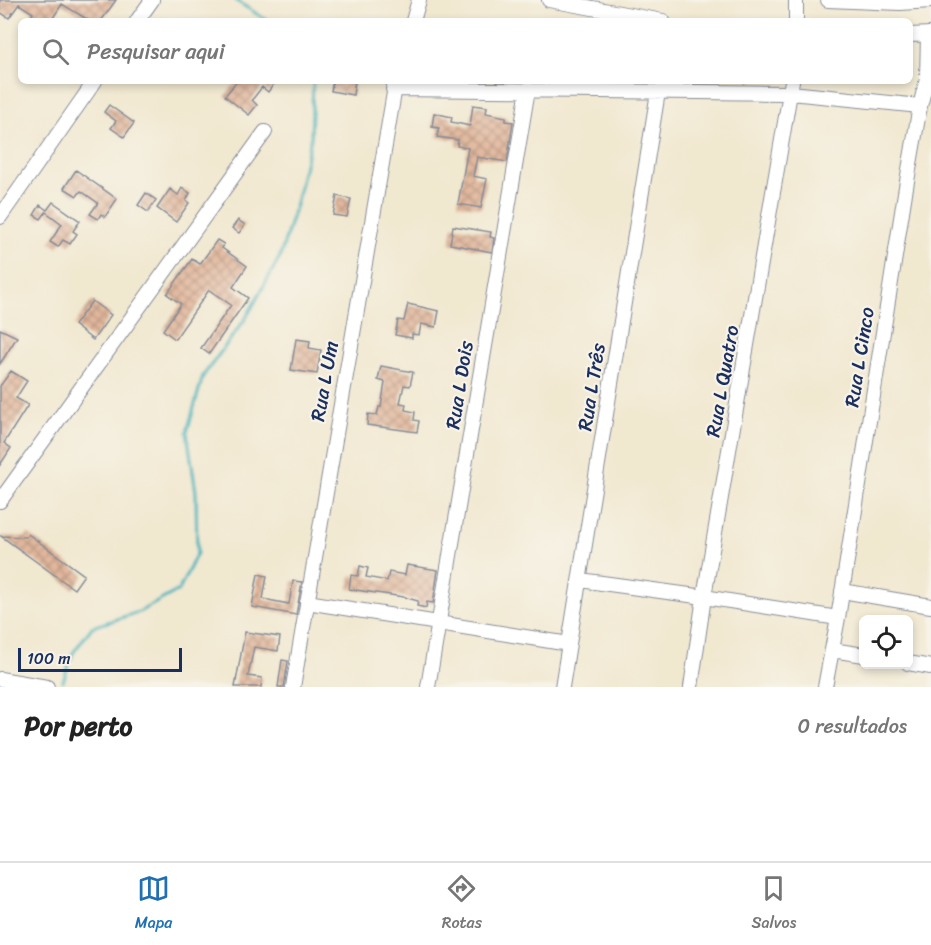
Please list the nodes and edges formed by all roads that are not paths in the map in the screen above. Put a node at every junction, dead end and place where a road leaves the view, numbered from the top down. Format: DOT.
graph roads {
  1 [pos="152,0"];
  2 [pos="419,0"];
  3 [pos="549,0"];
  4 [pos="796,0"];
  5 [pos="828,0"];
  6 [pos="931,1"];
  7 [pos="604,16"];
  8 [pos="139,18"];
  9 [pos="414,18"];
  10 [pos="628,18"];
  11 [pos="796,18"];
  12 [pos="929,34"];
  13 [pos="913,35"];
  14 [pos="929,76"];
  15 [pos="93,84"];
  16 [pos="395,85"];
  17 [pos="599,86"];
  18 [pos="792,87"];
  19 [pos="528,89"];
  20 [pos="658,92"];
  21 [pos="920,106"];
  22 [pos="265,132"];
  23 [pos="0,217"];
  24 [pos="0,501"];
  25 [pos="580,580"];
  26 [pos="842,591"];
  27 [pos="704,597"];
  28 [pos="307,602"];
  29 [pos="931,606"];
  30 [pos="838,618"];
  31 [pos="439,625"];
  32 [pos="569,644"];
  33 [pos="832,650"];
  34 [pos="859,654"];
  35 [pos="913,664"];
  36 [pos="931,667"];
  37 [pos="9,682"];
  38 [pos="47,687"];
  39 [pos="293,687"];
  40 [pos="428,687"];
  41 [pos="562,687"];
  42 [pos="691,687"];
  43 [pos="825,687"];
  1 -- 8 [label="street"];
  2 -- 9 [label="street"];
  3 -- 7 [label="street"];
  4 -- 11 [label="street"];
  5 -- 6 [label="street"];
  7 -- 10 [label="street"];
  12 -- 13 [label="street"];
  12 -- 14 [label="street, Rua L Cinco"];
  14 -- 21 [label="street, Rua L Cinco"];
  15 -- 23 [label="street"];
  16 -- 19 [label="street"];
  16 -- 28 [label="street, Rua L Um"];
  17 -- 19 [label="street"];
  17 -- 20 [label="street"];
  18 -- 20 [label="street"];
  18 -- 21 [label="street"];
  18 -- 27 [label="street, Rua L Quatro"];
  19 -- 31 [label="street, Rua L Dois"];
  20 -- 25 [label="street, Rua L Três"];
  21 -- 26 [label="street, Rua L Cinco"];
  22 -- 24 [label="street"];
  25 -- 27 [label="street"];
  25 -- 32 [label="street, Rua L Três"];
  26 -- 29 [label="street"];
  26 -- 30 [label="street, Rua L Cinco"];
  27 -- 30 [label="street"];
  27 -- 42 [label="street, Rua L Quatro"];
  28 -- 31 [label="street"];
  28 -- 39 [label="street, Rua L Um"];
  30 -- 33 [label="street, Rua L Cinco"];
  31 -- 32 [label="street"];
  31 -- 40 [label="street, Rua L Dois"];
  32 -- 41 [label="street, Rua L Três"];
  33 -- 34 [label="street"];
  33 -- 43 [label="street, Rua L Cinco"];
  35 -- 36 [label="street"];
  37 -- 38 [label="street"];
}
